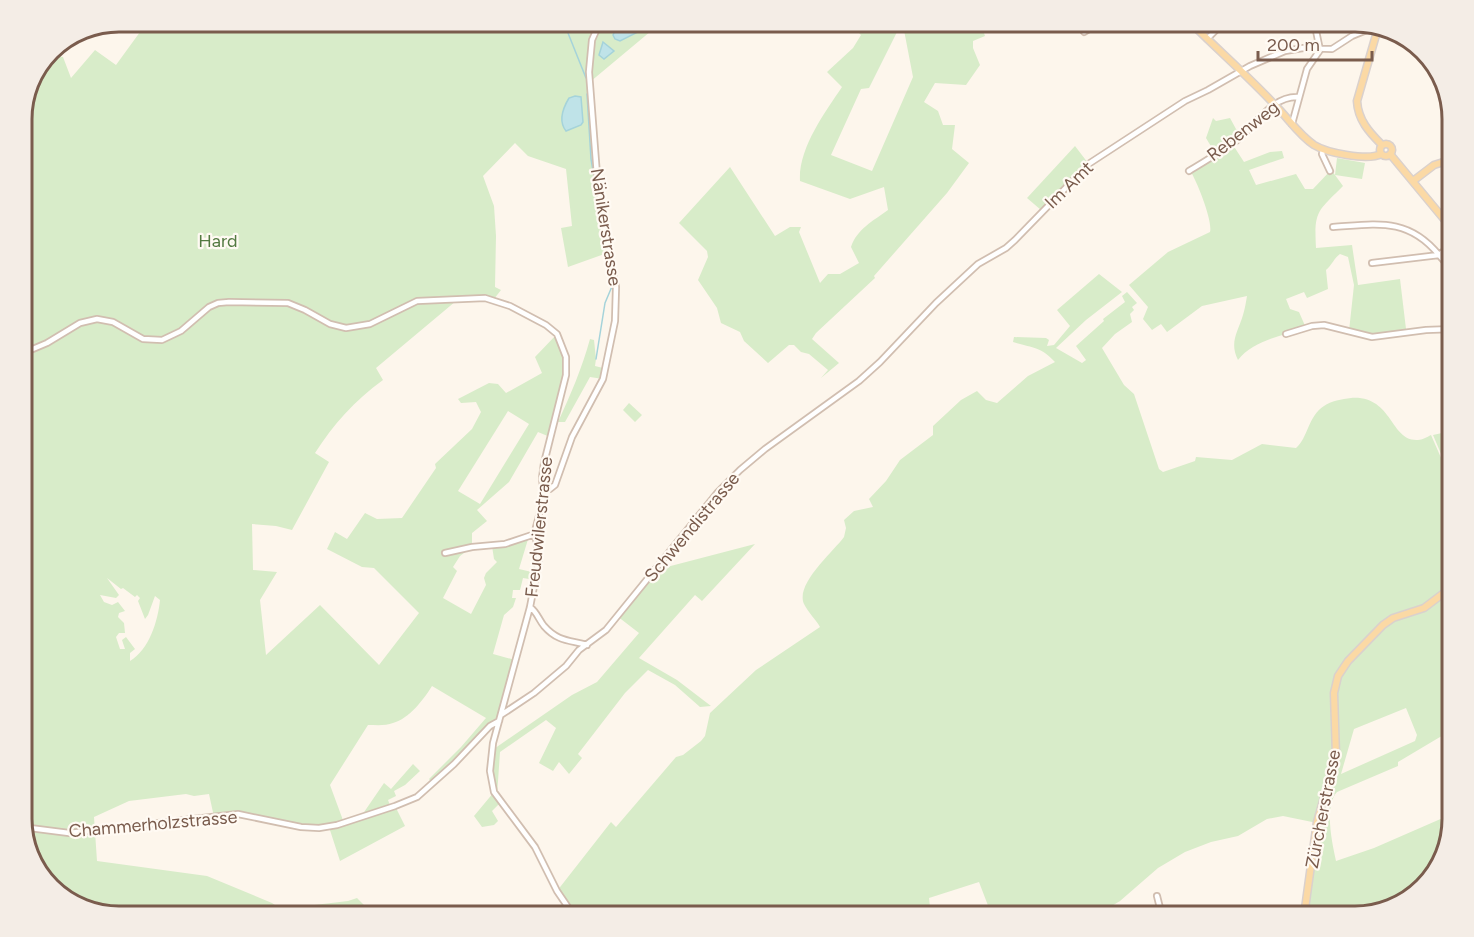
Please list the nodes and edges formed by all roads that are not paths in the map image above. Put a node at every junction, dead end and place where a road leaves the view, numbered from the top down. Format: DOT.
graph roads {
  1 [pos="597,32"];
  2 [pos="1200,32"];
  3 [pos="1214,32"];
  4 [pos="1316,32"];
  5 [pos="1362,32"];
  6 [pos="1376,34"];
  7 [pos="1207,39"];
  8 [pos="1320,50"];
  9 [pos="1241,72"];
  10 [pos="1299,98"];
  11 [pos="1276,104"];
  12 [pos="1294,121"];
  13 [pos="1382,146"];
  14 [pos="1323,150"];
  15 [pos="1381,154"];
  16 [pos="1390,154"];
  17 [pos="1442,162"];
  18 [pos="1189,171"];
  19 [pos="1330,171"];
  20 [pos="1413,181"];
  21 [pos="1442,217"];
  22 [pos="1333,227"];
  23 [pos="1442,253"];
  24 [pos="1439,255"];
  25 [pos="1442,258"];
  26 [pos="1372,263"];
  27 [pos="917,323"];
  28 [pos="1442,329"];
  29 [pos="1286,334"];
  30 [pos="32,349"];
  31 [pos="544,489"];
  32 [pos="535,534"];
  33 [pos="445,552"];
  34 [pos="1442,594"];
  35 [pos="530,608"];
  36 [pos="571,643"];
  37 [pos="587,645"];
  38 [pos="576,655"];
  39 [pos="500,718"];
  40 [pos="33,828"];
  41 [pos="1157,897"];
  42 [pos="567,906"];
  43 [pos="1159,906"];
  44 [pos="1305,906"];
  1 -- 31 [label="street, Nänikerstrasse"];
  2 -- 7 [label="main road"];
  3 -- 7 [label="street"];
  4 -- 8 [label="street"];
  5 -- 8 [label="street"];
  6 -- 13 [label="main road"];
  7 -- 9 [label="main road"];
  8 -- 9 [label="street, Im Amt"];
  8 -- 10 [label="street"];
  9 -- 11 [label="main road"];
  9 -- 27 [label="street, Im Amt"];
  10 -- 11 [label="street, Rebenweg"];
  10 -- 12 [label="street"];
  11 -- 12 [label="main road"];
  11 -- 18 [label="street, Rebenweg"];
  12 -- 14 [label="main road"];
  13 -- 15 [label="main road"];
  13 -- 16 [label="main road"];
  14 -- 15 [label="main road"];
  14 -- 19 [label="street"];
  15 -- 16 [label="main road"];
  16 -- 20 [label="main road"];
  17 -- 20 [label="main road"];
  20 -- 21 [label="main road"];
  22 -- 24 [label="street"];
  23 -- 24 [label="street"];
  24 -- 25 [label="street"];
  24 -- 26 [label="street"];
  27 -- 37 [label="street, Schwendistrasse"];
  28 -- 29 [label="street"];
  30 -- 31 [label="street, Freudwilerstrasse"];
  31 -- 32 [label="street, Freudwilerstrasse"];
  32 -- 33 [label="street"];
  32 -- 35 [label="street, Freudwilerstrasse"];
  34 -- 44 [label="main road, Zürcherstrasse"];
  35 -- 36 [label="street"];
  35 -- 39 [label="street, Freudwilerstrasse"];
  36 -- 37 [label="street"];
  36 -- 38 [label="street"];
  37 -- 38 [label="street, Schwendistrasse"];
  38 -- 39 [label="street, Schwendistrasse"];
  39 -- 40 [label="street, Chammerholzstrasse"];
  39 -- 42 [label="street, Freudwilerstrasse"];
  41 -- 43 [label="street"];
}
